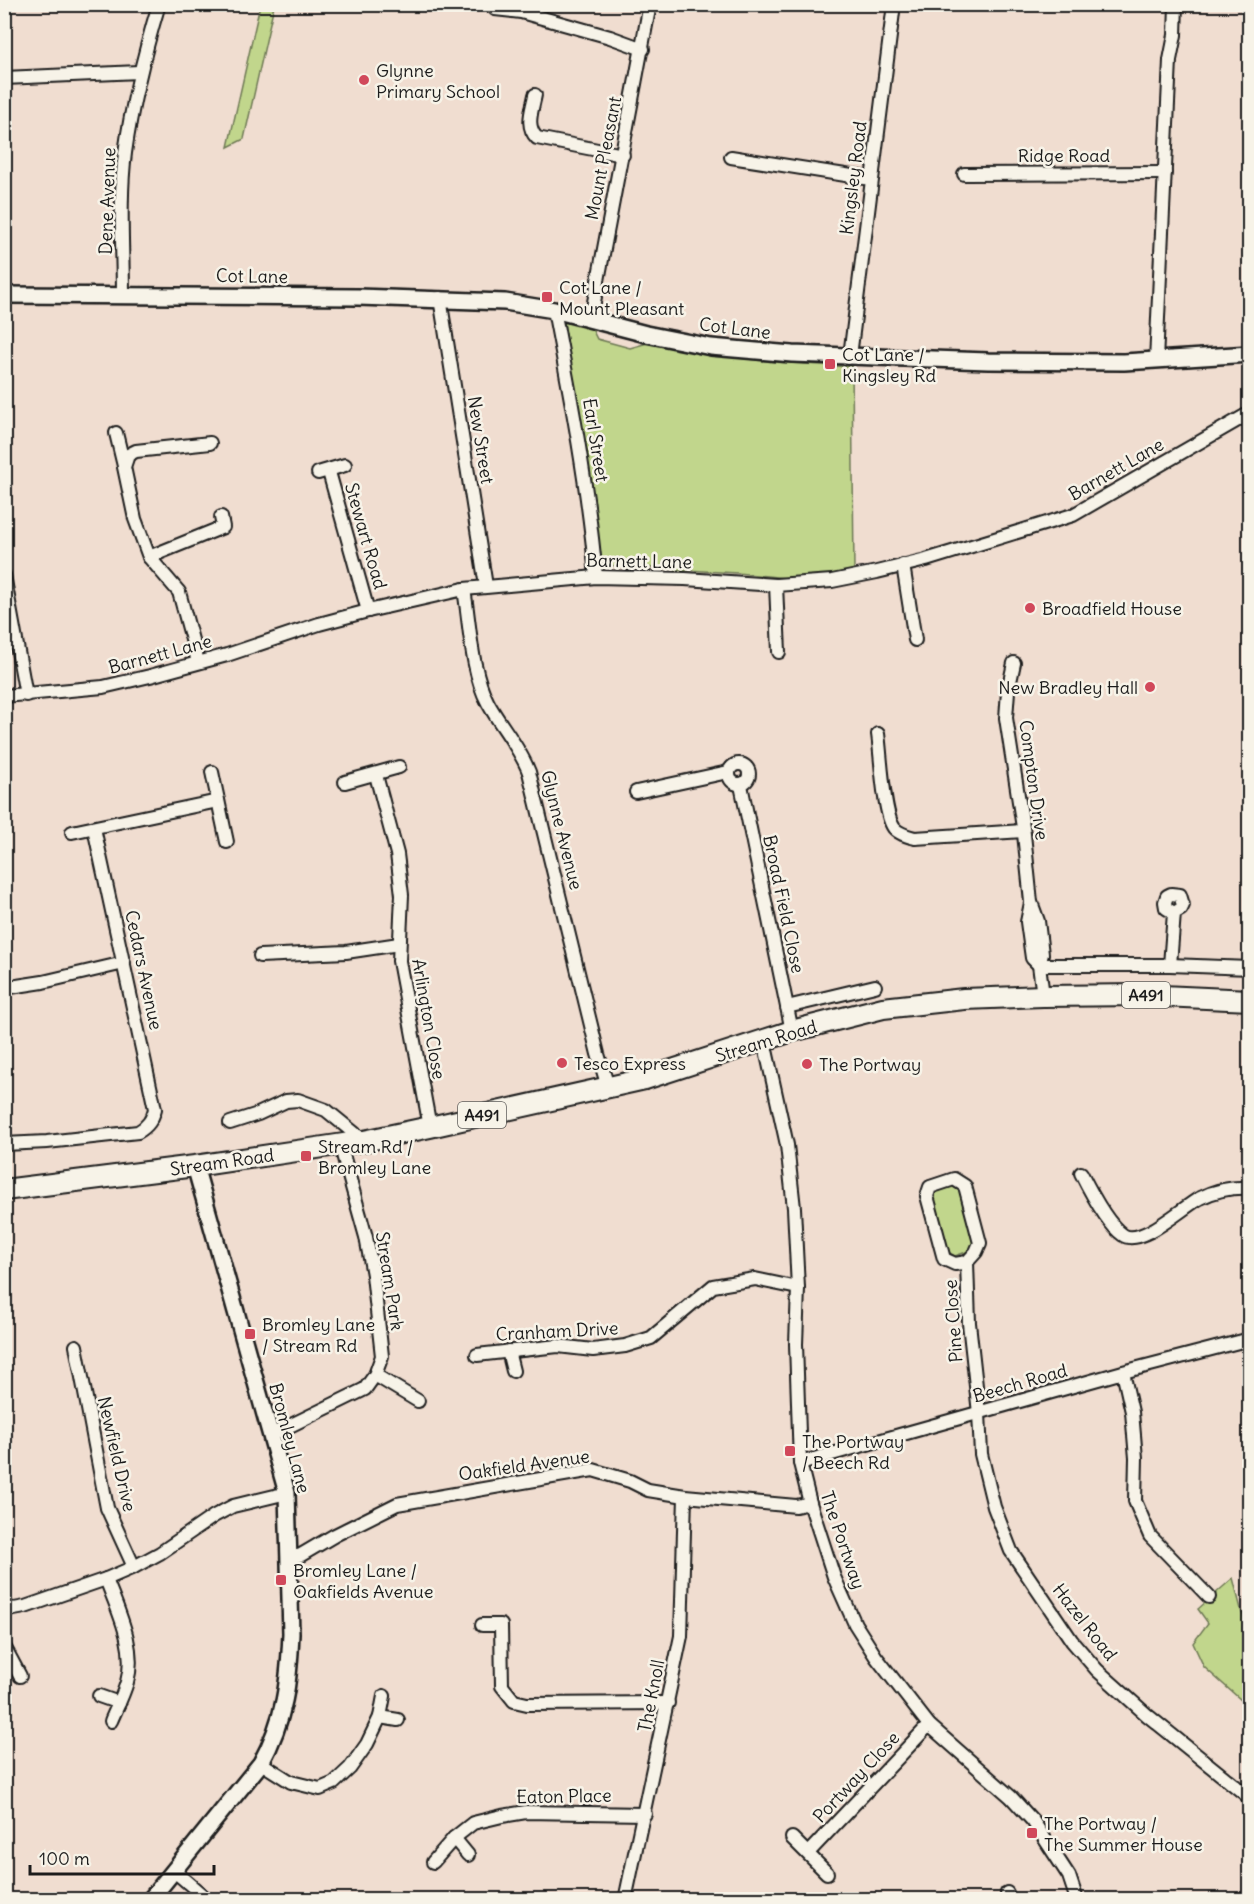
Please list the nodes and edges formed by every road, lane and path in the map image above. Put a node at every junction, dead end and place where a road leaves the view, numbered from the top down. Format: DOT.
graph roads {
  1 [pos="159,4"];
  2 [pos="650,4"];
  3 [pos="894,4"];
  4 [pos="1176,4"];
  5 [pos="495,9"];
  6 [pos="643,49"];
  7 [pos="139,72"];
  8 [pos="4,78"];
  9 [pos="535,95"];
  10 [pos="623,155"];
  11 [pos="731,157"];
  12 [pos="1165,173"];
  13 [pos="964,174"];
  14 [pos="871,179"];
  15 [pos="4,295"];
  16 [pos="123,296"];
  17 [pos="440,298"];
  18 [pos="554,309"];
  19 [pos="591,318"];
  20 [pos="1250,354"];
  21 [pos="850,356"];
  22 [pos="1156,360"];
  23 [pos="1250,413"];
  24 [pos="116,433"];
  25 [pos="210,444"];
  26 [pos="345,465"];
  27 [pos="124,467"];
  28 [pos="221,517"];
  29 [pos="149,557"];
  30 [pos="903,566"];
  31 [pos="4,575"];
  32 [pos="596,577"];
  33 [pos="776,585"];
  34 [pos="486,586"];
  35 [pos="465,589"];
  36 [pos="368,611"];
  37 [pos="915,640"];
  38 [pos="779,652"];
  39 [pos="198,662"];
  40 [pos="1014,663"];
  41 [pos="26,695"];
  42 [pos="4,696"];
  43 [pos="878,734"];
  44 [pos="894,751"];
  45 [pos="880,753"];
  46 [pos="399,767"];
  47 [pos="212,772"];
  48 [pos="728,772"];
  49 [pos="376,775"];
  50 [pos="345,782"];
  51 [pos="741,785"];
  52 [pos="636,792"];
  53 [pos="218,801"];
  54 [pos="94,828"];
  55 [pos="1023,831"];
  56 [pos="72,832"];
  57 [pos="227,842"];
  58 [pos="1174,913"];
  59 [pos="399,944"];
  60 [pos="260,956"];
  61 [pos="124,963"];
  62 [pos="1039,965"];
  63 [pos="1170,965"];
  64 [pos="1250,968"];
  65 [pos="875,986"];
  66 [pos="4,988"];
  67 [pos="1043,996"];
  68 [pos="1250,999"];
  69 [pos="786,1007"];
  70 [pos="792,1031"];
  71 [pos="764,1041"];
  72 [pos="608,1087"];
  73 [pos="230,1123"];
  74 [pos="430,1127"];
  75 [pos="364,1141"];
  76 [pos="4,1144"];
  77 [pos="340,1144"];
  78 [pos="195,1166"];
  79 [pos="1081,1173"];
  80 [pos="1250,1188"];
  81 [pos="4,1190"];
  82 [pos="967,1263"];
  83 [pos="798,1288"];
  84 [pos="1250,1339"];
  85 [pos="76,1346"];
  86 [pos="508,1351"];
  87 [pos="477,1355"];
  88 [pos="513,1371"];
  89 [pos="1123,1372"];
  90 [pos="375,1375"];
  91 [pos="418,1401"];
  92 [pos="979,1413"];
  93 [pos="271,1436"];
  94 [pos="800,1463"];
  95 [pos="287,1493"];
  96 [pos="685,1496"];
  97 [pos="810,1503"];
  98 [pos="289,1558"];
  99 [pos="134,1567"];
  100 [pos="106,1579"];
  101 [pos="1201,1595"];
  102 [pos="4,1607"];
  103 [pos="482,1625"];
  104 [pos="4,1646"];
  105 [pos="13,1673"];
  106 [pos="99,1696"];
  107 [pos="384,1696"];
  108 [pos="119,1703"];
  109 [pos="668,1703"];
  110 [pos="380,1717"];
  111 [pos="398,1720"];
  112 [pos="111,1721"];
  113 [pos="929,1725"];
  114 [pos="261,1763"];
  115 [pos="1250,1798"];
  116 [pos="645,1814"];
  117 [pos="454,1838"];
  118 [pos="792,1838"];
  119 [pos="808,1854"];
  120 [pos="468,1855"];
  121 [pos="433,1862"];
  122 [pos="173,1870"];
  123 [pos="827,1873"];
  124 [pos="150,1899"];
  125 [pos="208,1899"];
  126 [pos="625,1899"];
  127 [pos="1077,1899"];
  1 -- 7 [label="street, Dene Avenue"];
  2 -- 6 [label="street, Mount Pleasant"];
  3 -- 14 [label="street, Kingsley Road"];
  4 -- 12 [label="street"];
  5 -- 6 [label="street"];
  6 -- 10 [label="street, Mount Pleasant"];
  7 -- 8 [label="street"];
  7 -- 16 [label="street, Dene Avenue"];
  9 -- 10 [label="street"];
  10 -- 19 [label="street, Mount Pleasant"];
  11 -- 14 [label="street"];
  12 -- 13 [label="street, Ridge Road"];
  12 -- 22 [label="street"];
  14 -- 21 [label="street, Kingsley Road"];
  15 -- 16 [label="street, Cot Lane"];
  16 -- 17 [label="street, Cot Lane"];
  17 -- 18 [label="street, Cot Lane"];
  17 -- 34 [label="street, New Street"];
  18 -- 19 [label="street, Cot Lane"];
  18 -- 32 [label="street, Earl Street"];
  19 -- 21 [label="street, Cot Lane"];
  20 -- 22 [label="street, Cot Lane"];
  21 -- 22 [label="street, Cot Lane"];
  23 -- 30 [label="street, Barnett Lane"];
  24 -- 27 [label="street"];
  25 -- 27 [label="street"];
  26 -- 36 [label="street, Stewart Road"];
  27 -- 29 [label="street"];
  28 -- 29 [label="street"];
  29 -- 39 [label="street"];
  30 -- 33 [label="street, Barnett Lane"];
  30 -- 37 [label="street"];
  31 -- 41 [label="street"];
  32 -- 33 [label="street, Barnett Lane"];
  32 -- 34 [label="street, Barnett Lane"];
  33 -- 38 [label="street"];
  34 -- 35 [label="street, Barnett Lane"];
  35 -- 36 [label="street, Barnett Lane"];
  35 -- 72 [label="street, Glynne Avenue"];
  36 -- 39 [label="street, Barnett Lane"];
  39 -- 41 [label="street, Barnett Lane"];
  40 -- 55 [label="street, Compton Drive"];
  41 -- 42 [label="street, Barnett Lane"];
  43 -- 45 [label="street"];
  44 -- 45 [label="street"];
  45 -- 55 [label="street"];
  46 -- 49 [label="street"];
  47 -- 53 [label="street"];
  48 -- 51 [label="street"];
  48 -- 51 [label="street, Broad Field Close"];
  48 -- 52 [label="street, Broad Field Close"];
  49 -- 50 [label="street"];
  49 -- 59 [label="street, Arlington Close"];
  51 -- 69 [label="street, Broad Field Close"];
  53 -- 54 [label="street"];
  53 -- 57 [label="street"];
  54 -- 56 [label="street"];
  54 -- 61 [label="street, Cedars Avenue"];
  55 -- 62 [label="street, Compton Drive"];
  58 -- 63 [label="street"];
  59 -- 60 [label="street"];
  59 -- 74 [label="street, Arlington Close"];
  61 -- 66 [label="street"];
  61 -- 76 [label="street, Cedars Avenue"];
  62 -- 63 [label="street"];
  62 -- 67 [label="street, Compton Drive"];
  63 -- 64 [label="street"];
  65 -- 69 [label="street"];
  67 -- 68 [label="highway, Stream Road / A491"];
  67 -- 70 [label="highway, Stream Road / A491"];
  69 -- 70 [label="street, Broad Field Close"];
  70 -- 71 [label="highway, Stream Road / A491"];
  71 -- 72 [label="highway, Stream Road / A491"];
  71 -- 83 [label="street, The Portway"];
  72 -- 74 [label="highway, Stream Road / A491"];
  73 -- 75 [label="street"];
  74 -- 75 [label="highway, Stream Road / A491"];
  75 -- 77 [label="highway, Stream Road / A491"];
  77 -- 78 [label="highway, Stream Road / A491"];
  77 -- 90 [label="street, Stream Park"];
  78 -- 81 [label="highway, Stream Road / A491"];
  78 -- 93 [label="street, Bromley Lane"];
  79 -- 80 [label="street"];
  82 -- 82 [label="street, Pine Close"];
  82 -- 92 [label="street, Pine Close"];
  83 -- 86 [label="street, Cranham Drive"];
  83 -- 94 [label="street, The Portway"];
  84 -- 89 [label="street, Beech Road"];
  85 -- 99 [label="street, Newfield Drive"];
  86 -- 87 [label="street, Cranham Drive"];
  86 -- 88 [label="street"];
  89 -- 92 [label="street, Beech Road"];
  89 -- 101 [label="street"];
  90 -- 91 [label="street"];
  90 -- 93 [label="street"];
  92 -- 94 [label="street, Beech Road"];
  92 -- 115 [label="street, Hazel Road"];
  93 -- 95 [label="street, Bromley Lane"];
  94 -- 97 [label="street, The Portway"];
  95 -- 98 [label="street, Bromley Lane"];
  95 -- 99 [label="street"];
  96 -- 97 [label="street, Oakfield Avenue"];
  96 -- 98 [label="street, Oakfield Avenue"];
  96 -- 109 [label="street, The Knoll"];
  97 -- 113 [label="street, The Portway"];
  98 -- 114 [label="street, Bromley Lane"];
  99 -- 100 [label="street"];
  100 -- 102 [label="street"];
  100 -- 108 [label="street"];
  103 -- 109 [label="street"];
  104 -- 105 [label="street"];
  106 -- 108 [label="street"];
  107 -- 110 [label="street"];
  108 -- 112 [label="street"];
  109 -- 116 [label="street, The Knoll"];
  110 -- 111 [label="street"];
  110 -- 114 [label="street"];
  113 -- 119 [label="street, Portway Close"];
  113 -- 127 [label="street, The Portway"];
  114 -- 122 [label="street, Bromley Lane"];
  116 -- 117 [label="street, Eaton Place"];
  116 -- 126 [label="street, The Knoll"];
  117 -- 120 [label="street"];
  117 -- 121 [label="street, Eaton Place"];
  118 -- 119 [label="street"];
  119 -- 123 [label="street"];
  122 -- 124 [label="street, Bromley Lane"];
  122 -- 125 [label="street"];
}
